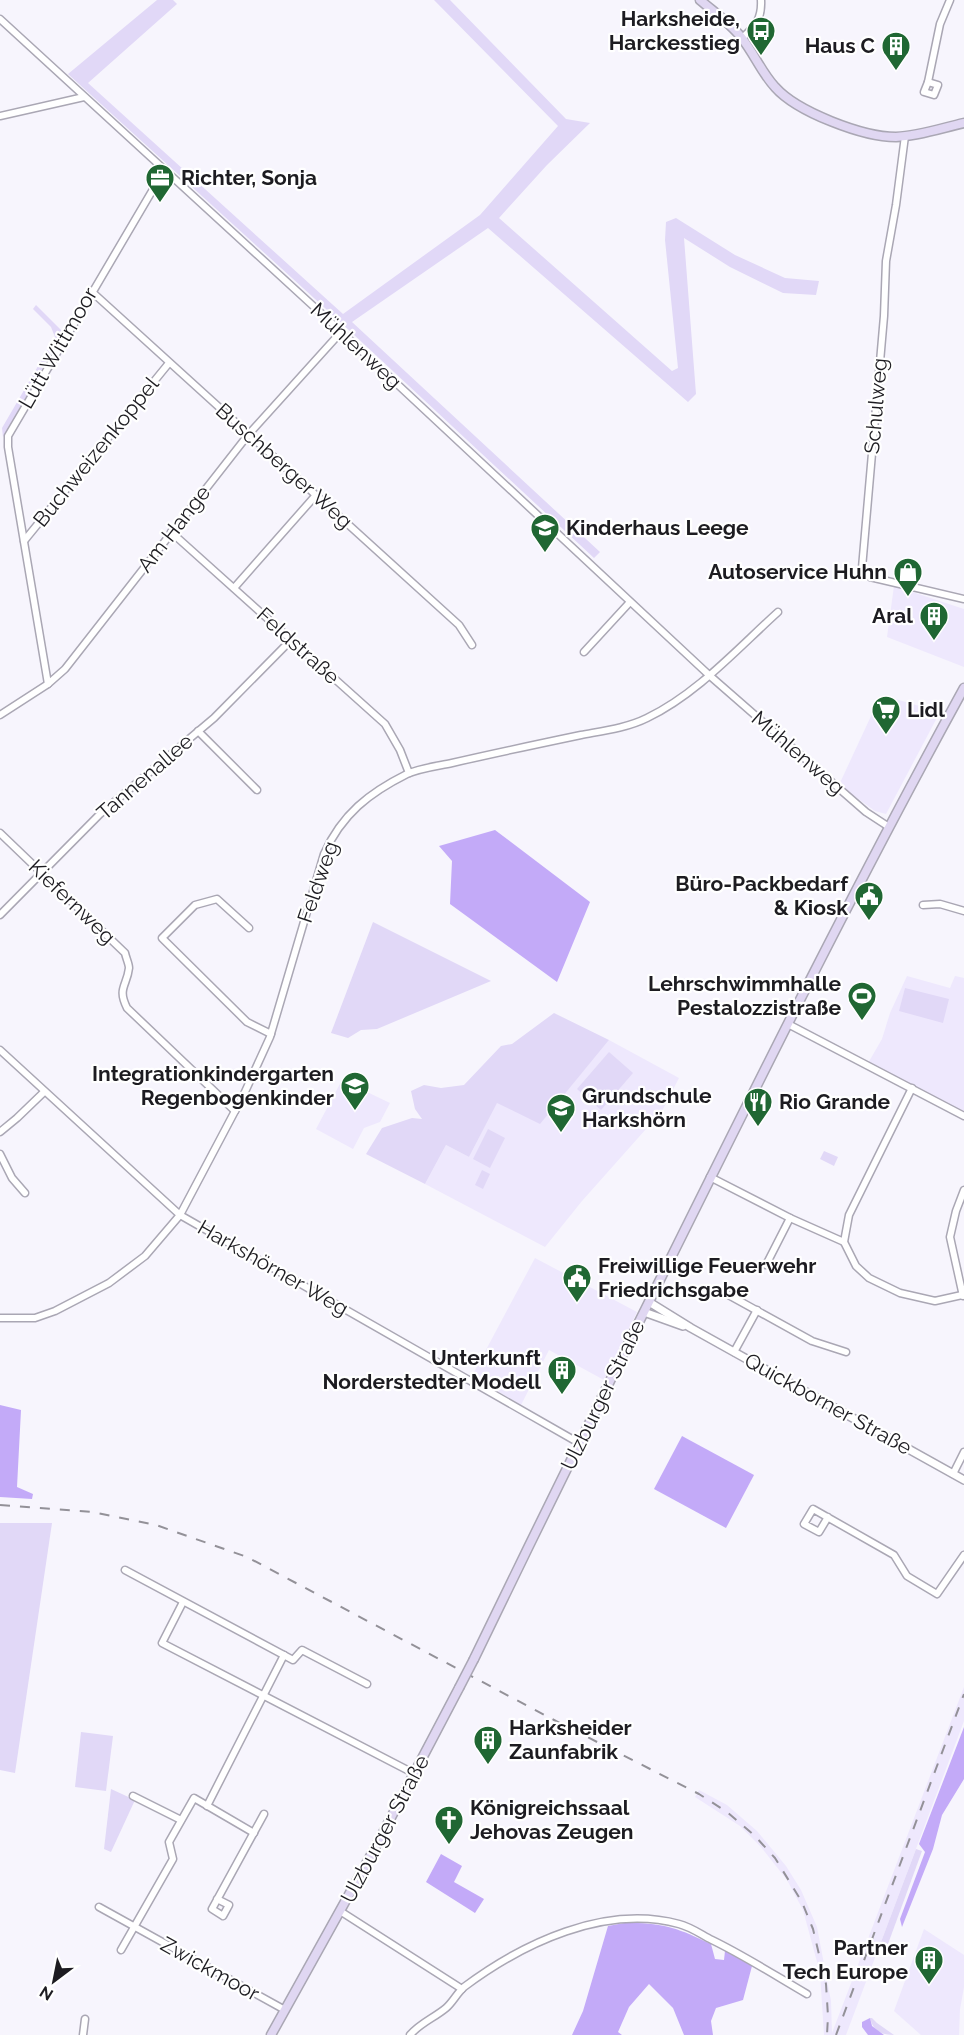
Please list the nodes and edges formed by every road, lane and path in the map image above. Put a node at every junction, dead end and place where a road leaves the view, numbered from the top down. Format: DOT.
graph roads {
  1 [pos="700,0"];
  2 [pos="761,0"];
  3 [pos="950,0"];
  4 [pos="0,19"];
  5 [pos="742,38"];
  6 [pos="928,82"];
  7 [pos="84,97"];
  8 [pos="0,116"];
  9 [pos="964,123"];
  10 [pos="905,136"];
  11 [pos="165,169"];
  12 [pos="91,291"];
  13 [pos="341,332"];
  14 [pos="169,363"];
  15 [pos="248,435"];
  16 [pos="316,495"];
  17 [pos="171,532"];
  18 [pos="24,541"];
  19 [pos="234,588"];
  20 [pos="964,599"];
  21 [pos="630,602"];
  22 [pos="778,612"];
  23 [pos="291,640"];
  24 [pos="472,645"];
  25 [pos="584,652"];
  26 [pos="709,675"];
  27 [pos="48,684"];
  28 [pos="964,688"];
  29 [pos="0,715"];
  30 [pos="198,731"];
  31 [pos="409,773"];
  32 [pos="258,790"];
  33 [pos="889,827"];
  34 [pos="0,833"];
  35 [pos="41,872"];
  36 [pos="923,905"];
  37 [pos="964,911"];
  38 [pos="0,915"];
  39 [pos="249,928"];
  40 [pos="788,1024"];
  41 [pos="271,1034"];
  42 [pos="0,1050"];
  43 [pos="912,1088"];
  44 [pos="44,1092"];
  45 [pos="235,1111"];
  46 [pos="964,1116"];
  47 [pos="0,1132"];
  48 [pos="0,1154"];
  49 [pos="710,1177"];
  50 [pos="964,1190"];
  51 [pos="24,1193"];
  52 [pos="180,1215"];
  53 [pos="790,1218"];
  54 [pos="844,1242"];
  55 [pos="766,1266"];
  56 [pos="725,1293"];
  57 [pos="963,1295"];
  58 [pos="649,1302"];
  59 [pos="757,1310"];
  60 [pos="644,1312"];
  61 [pos="0,1318"];
  62 [pos="691,1328"];
  63 [pos="734,1352"];
  64 [pos="846,1352"];
  65 [pos="579,1443"];
  66 [pos="964,1452"];
  67 [pos="952,1474"];
  68 [pos="964,1480"];
  69 [pos="828,1517"];
  70 [pos="964,1555"];
  71 [pos="125,1570"];
  72 [pos="183,1602"];
  73 [pos="284,1655"];
  74 [pos="368,1684"];
  75 [pos="263,1695"];
  76 [pos="415,1774"];
  77 [pos="133,1796"];
  78 [pos="207,1806"];
  79 [pos="264,1814"];
  80 [pos="181,1820"];
  81 [pos="254,1833"];
  82 [pos="218,1899"];
  83 [pos="99,1907"];
  84 [pos="340,1911"];
  85 [pos="134,1927"];
  86 [pos="121,1950"];
  87 [pos="462,1989"];
  88 [pos="807,1994"];
  89 [pos="285,2010"];
  90 [pos="85,2019"];
  91 [pos="83,2035"];
  92 [pos="271,2035"];
  93 [pos="410,2035"];
  1 -- 5 [label="main road"];
  2 -- 5 [label="street"];
  3 -- 6 [label="street"];
  4 -- 7 [label="street, Mühlenweg"];
  5 -- 10 [label="main road"];
  7 -- 8 [label="street"];
  7 -- 11 [label="street, Mühlenweg"];
  9 -- 10 [label="main road"];
  10 -- 20 [label="street, Schulweg"];
  11 -- 12 [label="street, Lütt Wittmoor"];
  11 -- 13 [label="street, Mühlenweg"];
  12 -- 14 [label="street, Buschberger Weg"];
  12 -- 18 [label="street, Lütt Wittmoor"];
  13 -- 15 [label="street, Am Hange"];
  13 -- 21 [label="street, Mühlenweg"];
  14 -- 15 [label="street, Buschberger Weg"];
  14 -- 18 [label="street, Buchweizenkoppel"];
  15 -- 16 [label="street, Buschberger Weg"];
  15 -- 17 [label="street, Am Hange"];
  16 -- 19 [label="street"];
  16 -- 24 [label="street, Buschberger Weg"];
  17 -- 19 [label="street, Feldstraße"];
  17 -- 27 [label="street, Am Hange"];
  18 -- 27 [label="street, Lütt Wittmoor"];
  19 -- 23 [label="street, Feldstraße"];
  21 -- 25 [label="street"];
  21 -- 26 [label="street, Mühlenweg"];
  22 -- 26 [label="street"];
  23 -- 30 [label="street, Tannenallee"];
  23 -- 31 [label="street, Feldstraße"];
  26 -- 31 [label="street, Feldweg"];
  26 -- 33 [label="street, Mühlenweg"];
  27 -- 29 [label="street, Am Hange"];
  28 -- 33 [label="main road, Ulzburger Straße"];
  30 -- 32 [label="street"];
  30 -- 35 [label="street, Tannenallee"];
  31 -- 41 [label="street, Feldweg"];
  33 -- 40 [label="main road, Ulzburger Straße"];
  34 -- 35 [label="street, Kiefernweg"];
  35 -- 38 [label="street, Tannenallee"];
  35 -- 45 [label="street, Kiefernweg"];
  36 -- 37 [label="street"];
  39 -- 41 [label="street"];
  40 -- 43 [label="street"];
  40 -- 49 [label="main road, Ulzburger Straße"];
  41 -- 45 [label="street, Feldweg"];
  42 -- 44 [label="street, Harkshörner Weg"];
  43 -- 46 [label="street"];
  43 -- 54 [label="street"];
  44 -- 47 [label="street"];
  44 -- 52 [label="street, Harkshörner Weg"];
  45 -- 52 [label="street, Feldweg"];
  48 -- 51 [label="street"];
  49 -- 53 [label="street"];
  49 -- 58 [label="main road, Ulzburger Straße"];
  50 -- 57 [label="street"];
  52 -- 61 [label="street, Feldweg"];
  52 -- 65 [label="street, Harkshörner Weg"];
  53 -- 54 [label="street"];
  53 -- 55 [label="street"];
  54 -- 57 [label="street"];
  56 -- 59 [label="street"];
  58 -- 60 [label="main road, Ulzburger Straße"];
  58 -- 62 [label="street, Quickborner Straße"];
  59 -- 63 [label="street"];
  59 -- 64 [label="street"];
  60 -- 62 [label="street, Quickborner Straße"];
  60 -- 65 [label="main road, Ulzburger Straße"];
  62 -- 63 [label="street, Quickborner Straße"];
  63 -- 67 [label="street, Quickborner Straße"];
  65 -- 76 [label="main road, Ulzburger Straße, bridge"];
  66 -- 67 [label="street"];
  67 -- 68 [label="street, Quickborner Straße"];
  69 -- 70 [label="street"];
  71 -- 72 [label="street"];
  72 -- 73 [label="street"];
  72 -- 75 [label="street"];
  73 -- 74 [label="street"];
  73 -- 75 [label="street"];
  75 -- 76 [label="street"];
  75 -- 78 [label="street"];
  76 -- 84 [label="main road, Ulzburger Straße"];
  77 -- 80 [label="street"];
  78 -- 80 [label="street"];
  78 -- 81 [label="street"];
  79 -- 81 [label="street"];
  80 -- 85 [label="street"];
  81 -- 82 [label="street"];
  83 -- 85 [label="street, Zwickmoor"];
  84 -- 87 [label="street"];
  84 -- 89 [label="main road, Ulzburger Straße"];
  85 -- 86 [label="street"];
  85 -- 89 [label="street, Zwickmoor"];
  87 -- 88 [label="street"];
  87 -- 93 [label="street"];
  89 -- 92 [label="main road, Ulzburger Straße"];
  90 -- 91 [label="street"];
}
